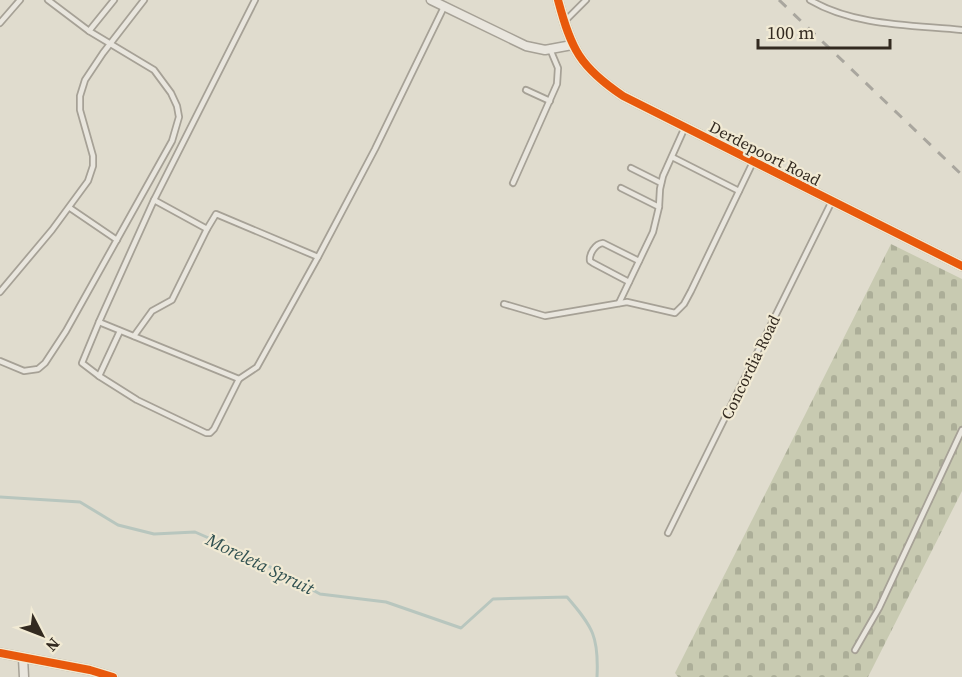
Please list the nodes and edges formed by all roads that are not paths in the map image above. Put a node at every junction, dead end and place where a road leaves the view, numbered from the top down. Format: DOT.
graph roads {
  1 [pos="20,0"];
  2 [pos="48,0"];
  3 [pos="114,0"];
  4 [pos="144,0"];
  5 [pos="255,0"];
  6 [pos="431,0"];
  7 [pos="558,0"];
  8 [pos="585,0"];
  9 [pos="810,0"];
  10 [pos="444,7"];
  11 [pos="564,22"];
  12 [pos="0,23"];
  13 [pos="962,30"];
  14 [pos="89,31"];
  15 [pos="111,42"];
  16 [pos="572,45"];
  17 [pos="550,49"];
  18 [pos="526,90"];
  19 [pos="550,101"];
  20 [pos="685,127"];
  21 [pos="672,157"];
  22 [pos="753,162"];
  23 [pos="631,168"];
  24 [pos="513,183"];
  25 [pos="662,183"];
  26 [pos="621,188"];
  27 [pos="739,191"];
  28 [pos="154,200"];
  29 [pos="832,201"];
  30 [pos="659,207"];
  31 [pos="70,208"];
  32 [pos="207,229"];
  33 [pos="117,240"];
  34 [pos="318,257"];
  35 [pos="639,261"];
  36 [pos="962,266"];
  37 [pos="629,282"];
  38 [pos="0,292"];
  39 [pos="619,303"];
  40 [pos="504,304"];
  41 [pos="99,322"];
  42 [pos="120,332"];
  43 [pos="134,336"];
  44 [pos="0,361"];
  45 [pos="99,376"];
  46 [pos="239,379"];
  47 [pos="962,430"];
  48 [pos="668,533"];
  49 [pos="855,650"];
  50 [pos="0,653"];
  51 [pos="23,658"];
  52 [pos="24,677"];
  53 [pos="113,677"];
  1 -- 12 [label="lane"];
  2 -- 14 [label="lane"];
  3 -- 14 [label="lane"];
  4 -- 15 [label="lane"];
  5 -- 28 [label="lane"];
  6 -- 10 [label="street"];
  7 -- 11 [label="street, Derdepoort Road"];
  8 -- 11 [label="lane"];
  9 -- 13 [label="lane"];
  10 -- 17 [label="street"];
  10 -- 34 [label="lane"];
  11 -- 16 [label="street, Derdepoort Road"];
  14 -- 15 [label="lane"];
  15 -- 31 [label="lane"];
  15 -- 33 [label="lane"];
  16 -- 17 [label="street"];
  16 -- 20 [label="street, Derdepoort Road"];
  17 -- 19 [label="lane"];
  18 -- 19 [label="lane"];
  19 -- 24 [label="lane"];
  20 -- 21 [label="lane"];
  20 -- 22 [label="street, Derdepoort Road"];
  21 -- 25 [label="lane"];
  21 -- 27 [label="lane"];
  22 -- 27 [label="lane"];
  22 -- 29 [label="street, Derdepoort Road"];
  23 -- 25 [label="lane"];
  25 -- 30 [label="lane"];
  26 -- 30 [label="lane"];
  27 -- 39 [label="lane"];
  28 -- 32 [label="lane"];
  28 -- 41 [label="lane"];
  29 -- 36 [label="street, Derdepoort Road"];
  29 -- 48 [label="lane, Concordia Road"];
  30 -- 35 [label="lane"];
  31 -- 33 [label="lane"];
  31 -- 38 [label="lane"];
  32 -- 34 [label="lane"];
  32 -- 43 [label="lane"];
  33 -- 44 [label="lane"];
  34 -- 46 [label="lane"];
  35 -- 37 [label="lane"];
  35 -- 37 [label="lane"];
  37 -- 39 [label="lane"];
  39 -- 40 [label="lane"];
  41 -- 42 [label="lane"];
  41 -- 45 [label="lane"];
  42 -- 43 [label="lane"];
  42 -- 45 [label="lane"];
  43 -- 46 [label="lane"];
  45 -- 46 [label="lane"];
  47 -- 49 [label="lane"];
  50 -- 51 [label="street"];
  51 -- 52 [label="street"];
  51 -- 53 [label="street"];
}
